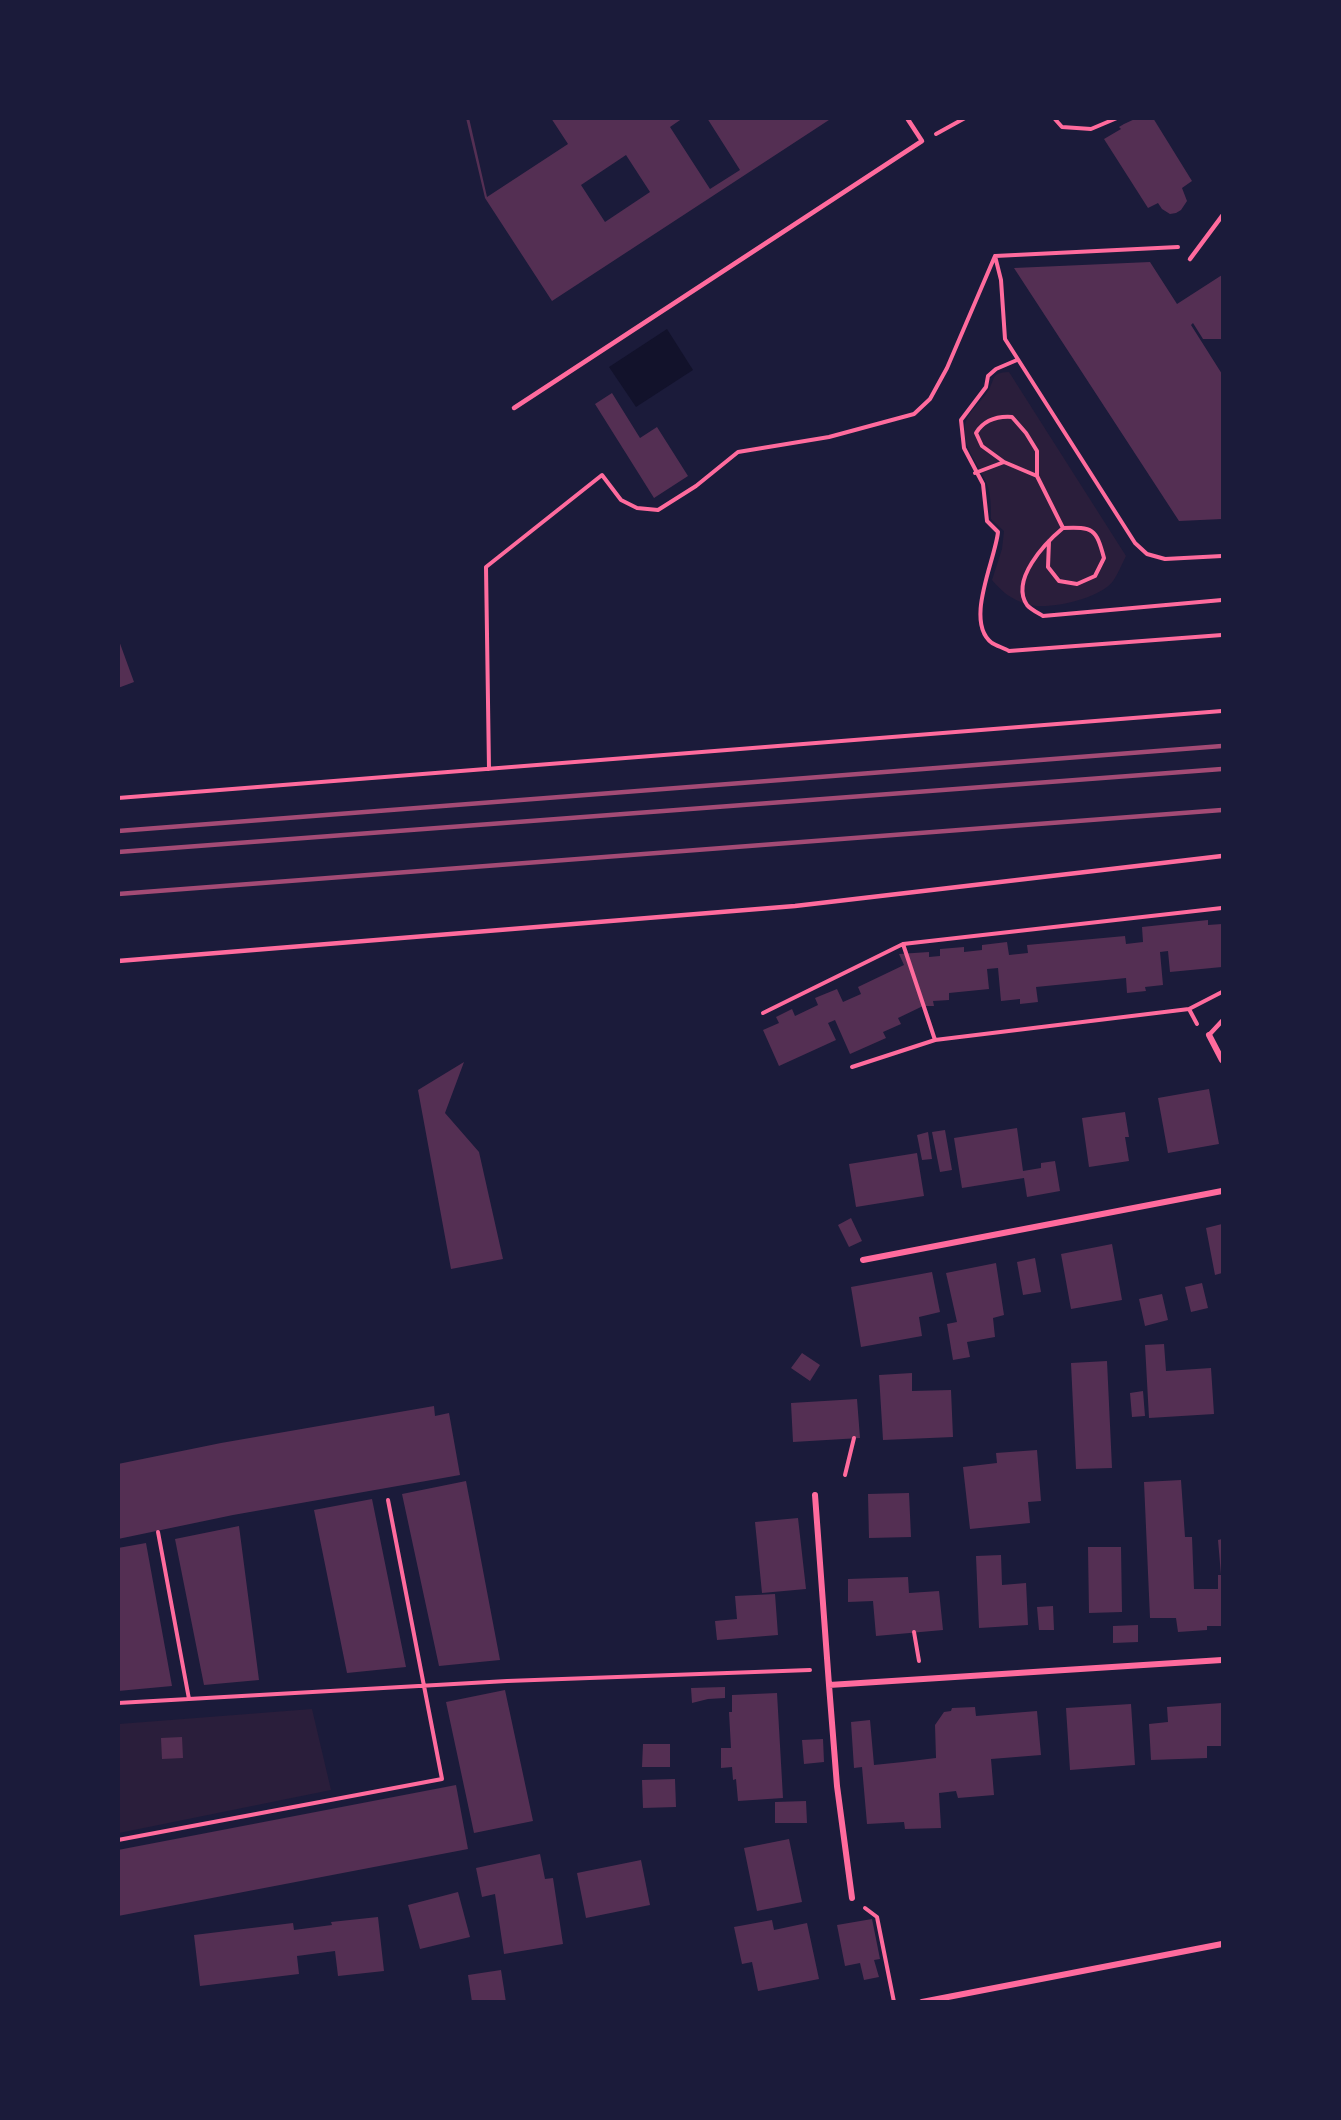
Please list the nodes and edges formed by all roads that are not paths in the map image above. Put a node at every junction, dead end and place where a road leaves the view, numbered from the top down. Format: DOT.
graph roads {
  1 [pos="907,118"];
  2 [pos="1222,216"];
  3 [pos="1190,260"];
  4 [pos="514,408"];
  5 [pos="1222,856"];
  6 [pos="118,961"];
  7 [pos="1222,1021"];
  8 [pos="1209,1035"];
  9 [pos="1222,1060"];
  10 [pos="1222,1191"];
  11 [pos="863,1260"];
  12 [pos="815,1495"];
  13 [pos="1222,1660"];
  14 [pos="829,1685"];
  15 [pos="852,1898"];
  16 [pos="1222,1944"];
  17 [pos="922,2001"];
  1 -- 4 [label="lane"];
  2 -- 3 [label="lane"];
  5 -- 6 [label="lane"];
  7 -- 8 [label="lane"];
  8 -- 9 [label="street"];
  10 -- 11 [label="street"];
  12 -- 14 [label="street"];
  13 -- 14 [label="street"];
  14 -- 15 [label="street"];
  16 -- 17 [label="street"];
}
